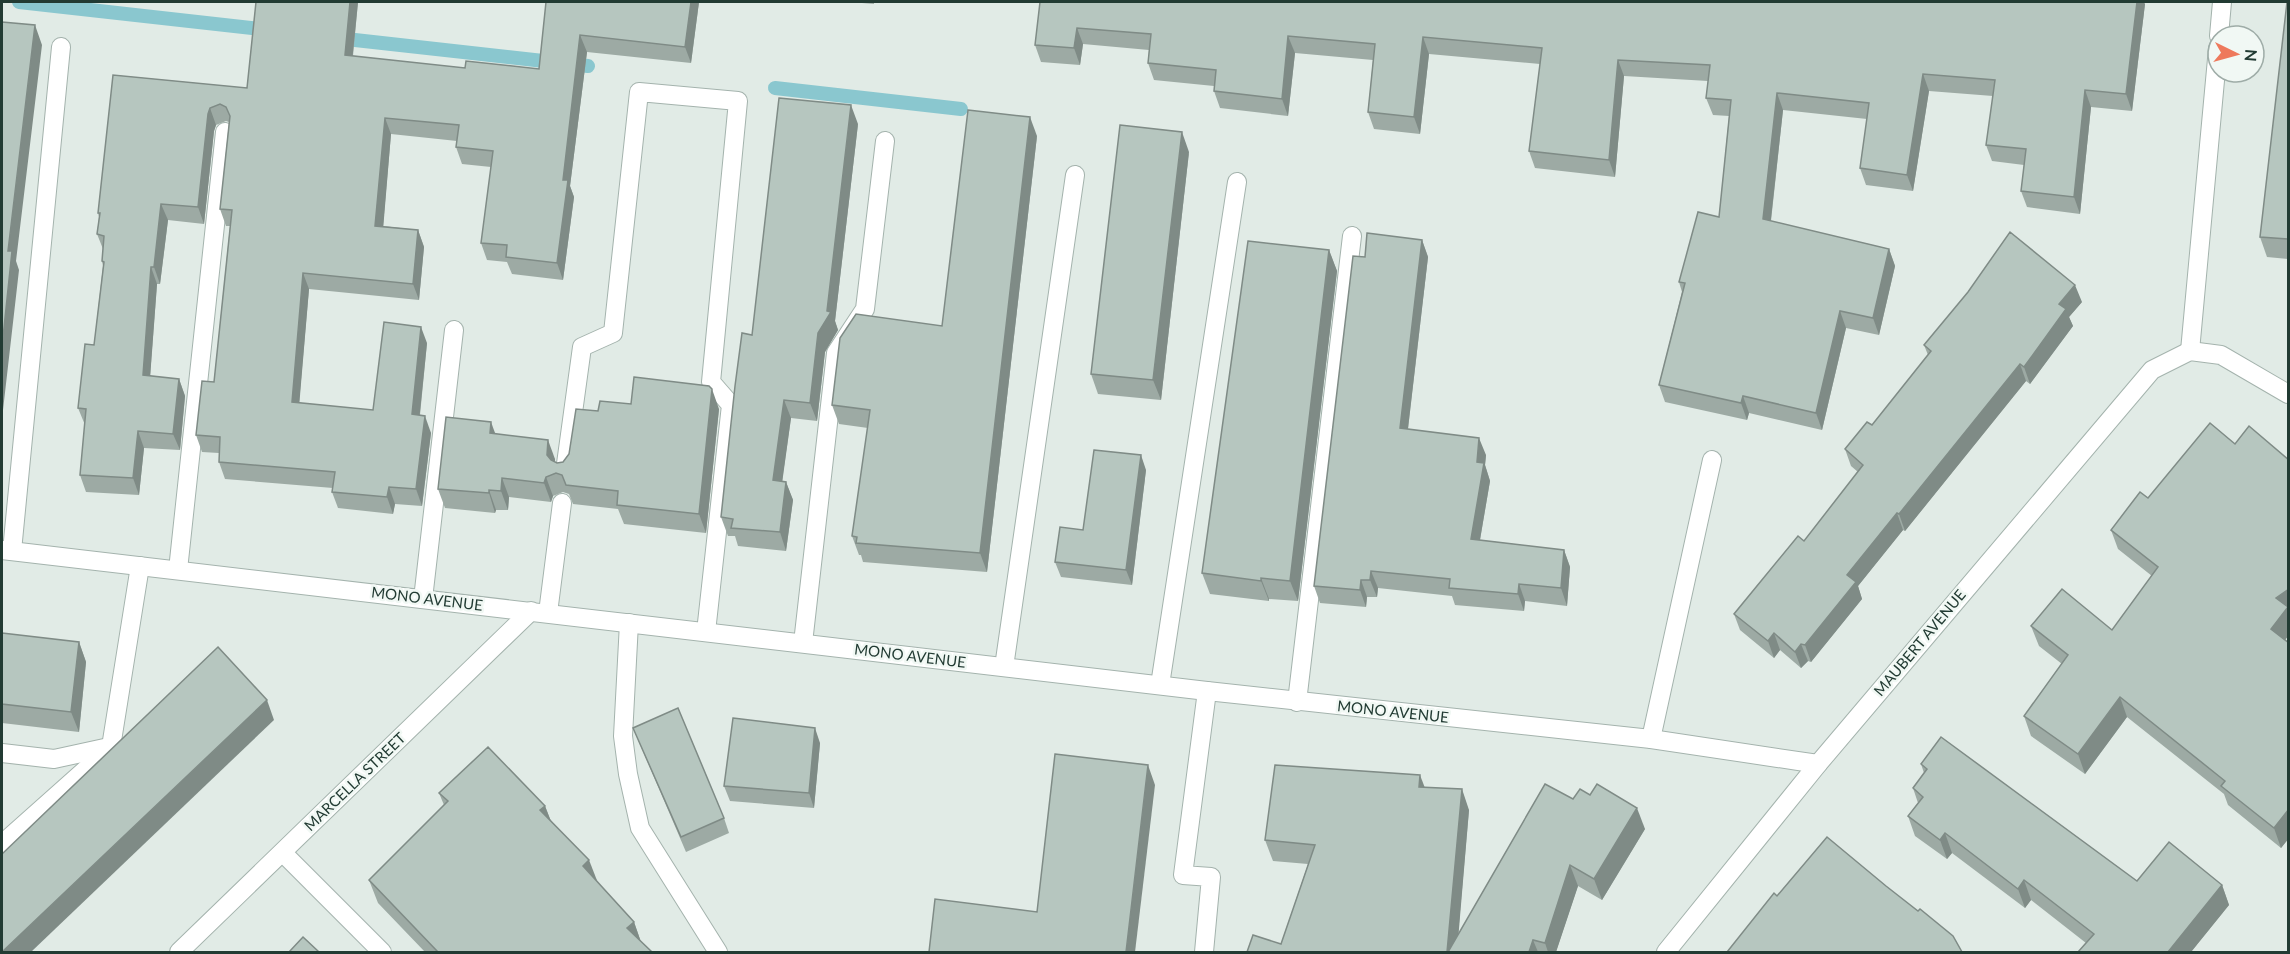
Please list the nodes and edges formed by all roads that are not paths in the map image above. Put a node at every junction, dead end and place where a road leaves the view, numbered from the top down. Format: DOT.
graph roads {
  1 [pos="2222,2"];
  2 [pos="2220,24"];
  3 [pos="61,47"];
  4 [pos="2215,84"];
  5 [pos="225,132"];
  6 [pos="885,141"];
  7 [pos="1075,176"];
  8 [pos="1237,182"];
  9 [pos="1352,236"];
  10 [pos="454,330"];
  11 [pos="2190,351"];
  12 [pos="2289,394"];
  13 [pos="1712,460"];
  14 [pos="565,471"];
  15 [pos="562,503"];
  16 [pos="7,551"];
  17 [pos="140,566"];
  18 [pos="178,570"];
  19 [pos="423,599"];
  20 [pos="540,612"];
  21 [pos="629,623"];
  22 [pos="706,632"];
  23 [pos="803,643"];
  24 [pos="1004,667"];
  25 [pos="1160,685"];
  26 [pos="1207,691"];
  27 [pos="1297,702"];
  28 [pos="1651,739"];
  29 [pos="111,747"];
  30 [pos="2,753"];
  31 [pos="1818,764"];
  32 [pos="2,844"];
  33 [pos="282,853"];
  34 [pos="179,952"];
  35 [pos="382,952"];
  36 [pos="718,952"];
  37 [pos="1204,952"];
  38 [pos="1666,952"];
  1 -- 2 [label="street"];
  3 -- 16 [label="street"];
  4 -- 11 [label="street"];
  5 -- 18 [label="street"];
  6 -- 23 [label="street"];
  7 -- 24 [label="street"];
  8 -- 25 [label="street"];
  9 -- 27 [label="street"];
  10 -- 19 [label="street"];
  11 -- 12 [label="street"];
  11 -- 31 [label="street, MAUBERT AVENUE"];
  13 -- 28 [label="street"];
  14 -- 22 [label="street"];
  15 -- 20 [label="street"];
  16 -- 17 [label="street, MONO AVENUE"];
  17 -- 18 [label="street, MONO AVENUE"];
  17 -- 29 [label="street"];
  18 -- 19 [label="street, MONO AVENUE"];
  19 -- 20 [label="street, MONO AVENUE"];
  20 -- 21 [label="street, MONO AVENUE"];
  20 -- 33 [label="street, MARCELLA STREET"];
  21 -- 22 [label="street, MONO AVENUE"];
  21 -- 36 [label="street"];
  22 -- 23 [label="street, MONO AVENUE"];
  23 -- 24 [label="street, MONO AVENUE"];
  24 -- 25 [label="street, MONO AVENUE"];
  25 -- 26 [label="street, MONO AVENUE"];
  26 -- 27 [label="street, MONO AVENUE"];
  26 -- 37 [label="street"];
  27 -- 28 [label="street, MONO AVENUE"];
  28 -- 31 [label="street, MONO AVENUE"];
  29 -- 30 [label="street"];
  29 -- 32 [label="street"];
  31 -- 38 [label="street, MAUBERT AVENUE"];
  33 -- 34 [label="street, MARCELLA STREET"];
  33 -- 35 [label="street"];
}
